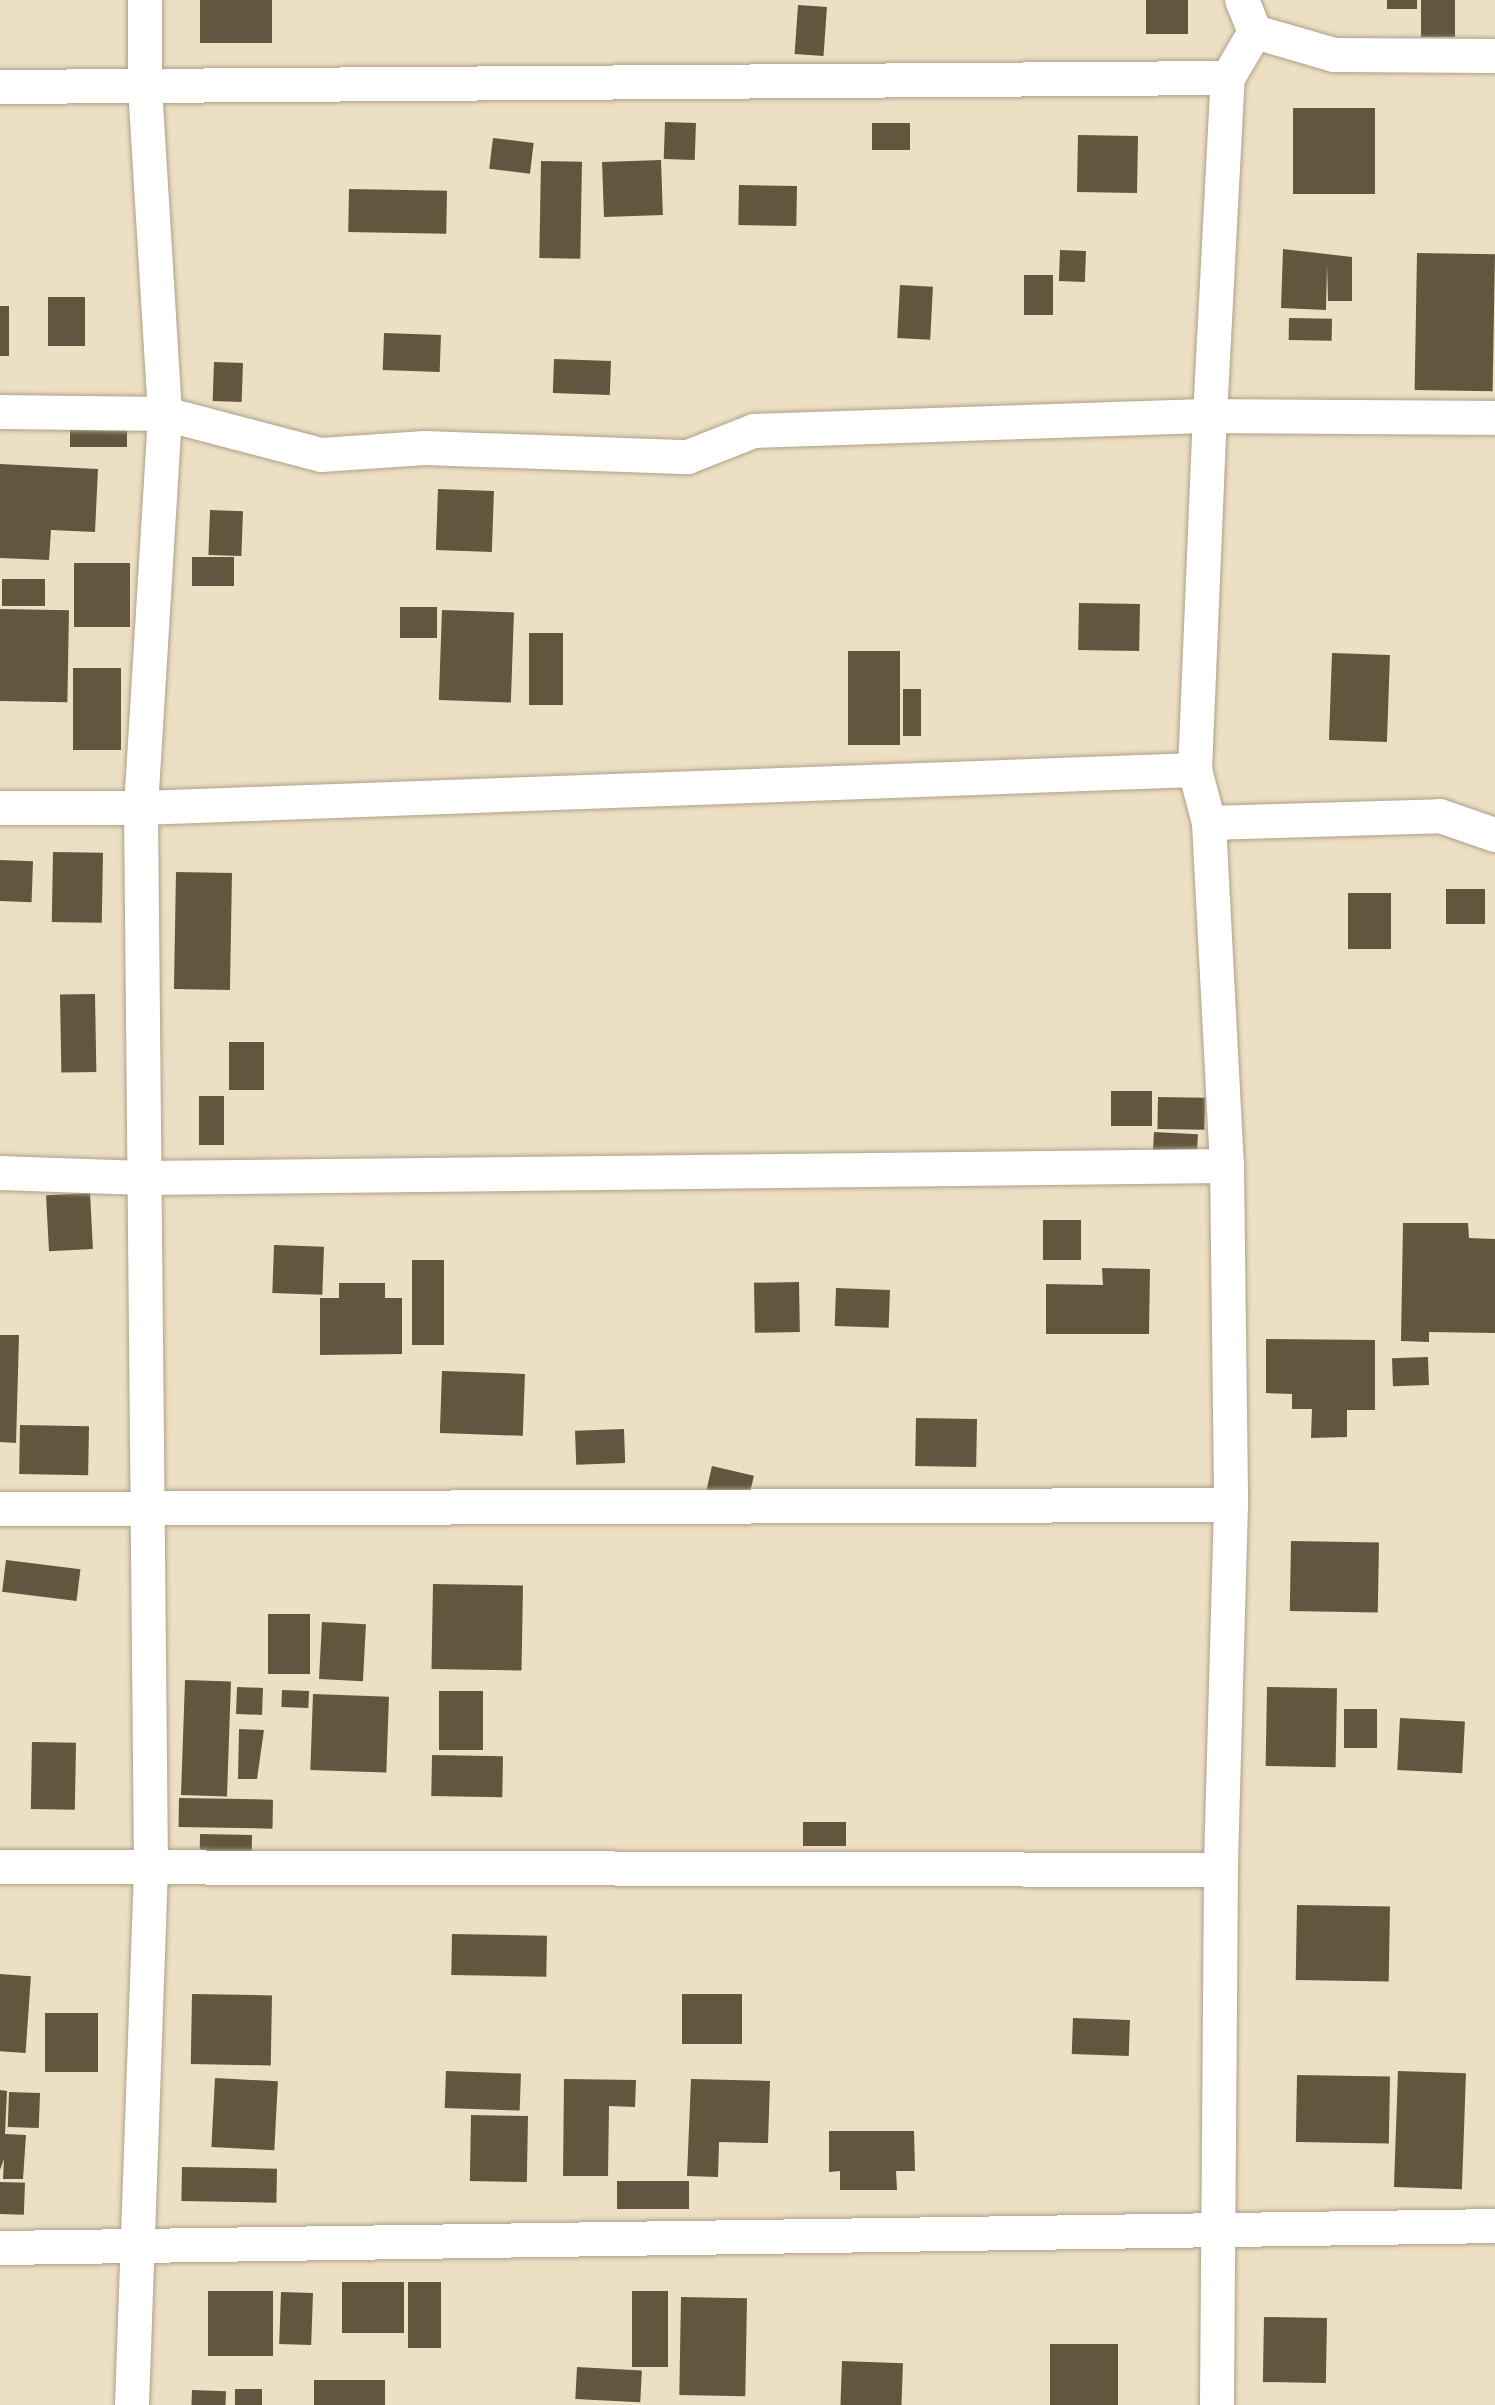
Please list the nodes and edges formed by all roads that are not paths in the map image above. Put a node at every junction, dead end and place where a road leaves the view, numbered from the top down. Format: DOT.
graph roads {
  1 [pos="145,0"];
  2 [pos="1242,0"];
  3 [pos="1255,32"];
  4 [pos="1495,56"];
  5 [pos="1228,78"];
  6 [pos="0,87"];
  7 [pos="145,90"];
  8 [pos="0,412"];
  9 [pos="165,414"];
  10 [pos="1210,416"];
  11 [pos="1495,418"];
  12 [pos="1195,770"];
  13 [pos="0,808"];
  14 [pos="141,808"];
  15 [pos="1209,823"];
  16 [pos="1495,835"];
  17 [pos="1227,1166"];
  18 [pos="0,1173"];
  19 [pos="144,1178"];
  20 [pos="1231,1505"];
  21 [pos="0,1509"];
  22 [pos="149,1511"];
  23 [pos="0,1867"];
  24 [pos="151,1868"];
  25 [pos="1221,1870"];
  26 [pos="1495,2226"];
  27 [pos="1219,2230"];
  28 [pos="0,2248"];
  29 [pos="138,2248"];
  30 [pos="132,2405"];
  31 [pos="1217,2405"];
  1 -- 7 [label="street"];
  2 -- 3 [label="street"];
  3 -- 4 [label="street"];
  3 -- 5 [label="street"];
  5 -- 7 [label="street"];
  5 -- 10 [label="street"];
  6 -- 7 [label="street"];
  7 -- 9 [label="street"];
  8 -- 9 [label="street"];
  9 -- 10 [label="street"];
  9 -- 14 [label="street"];
  10 -- 11 [label="street"];
  10 -- 12 [label="street"];
  12 -- 14 [label="street"];
  12 -- 15 [label="street"];
  13 -- 14 [label="street"];
  14 -- 19 [label="street"];
  15 -- 16 [label="street"];
  15 -- 17 [label="street"];
  17 -- 19 [label="street"];
  17 -- 20 [label="street"];
  18 -- 19 [label="street"];
  19 -- 22 [label="street"];
  20 -- 22 [label="street"];
  20 -- 25 [label="street"];
  21 -- 22 [label="street"];
  22 -- 24 [label="street"];
  23 -- 24 [label="street"];
  24 -- 25 [label="street"];
  24 -- 29 [label="street"];
  25 -- 27 [label="street"];
  26 -- 27 [label="street"];
  27 -- 29 [label="street"];
  27 -- 31 [label="street"];
  28 -- 29 [label="street"];
  29 -- 30 [label="street"];
}
